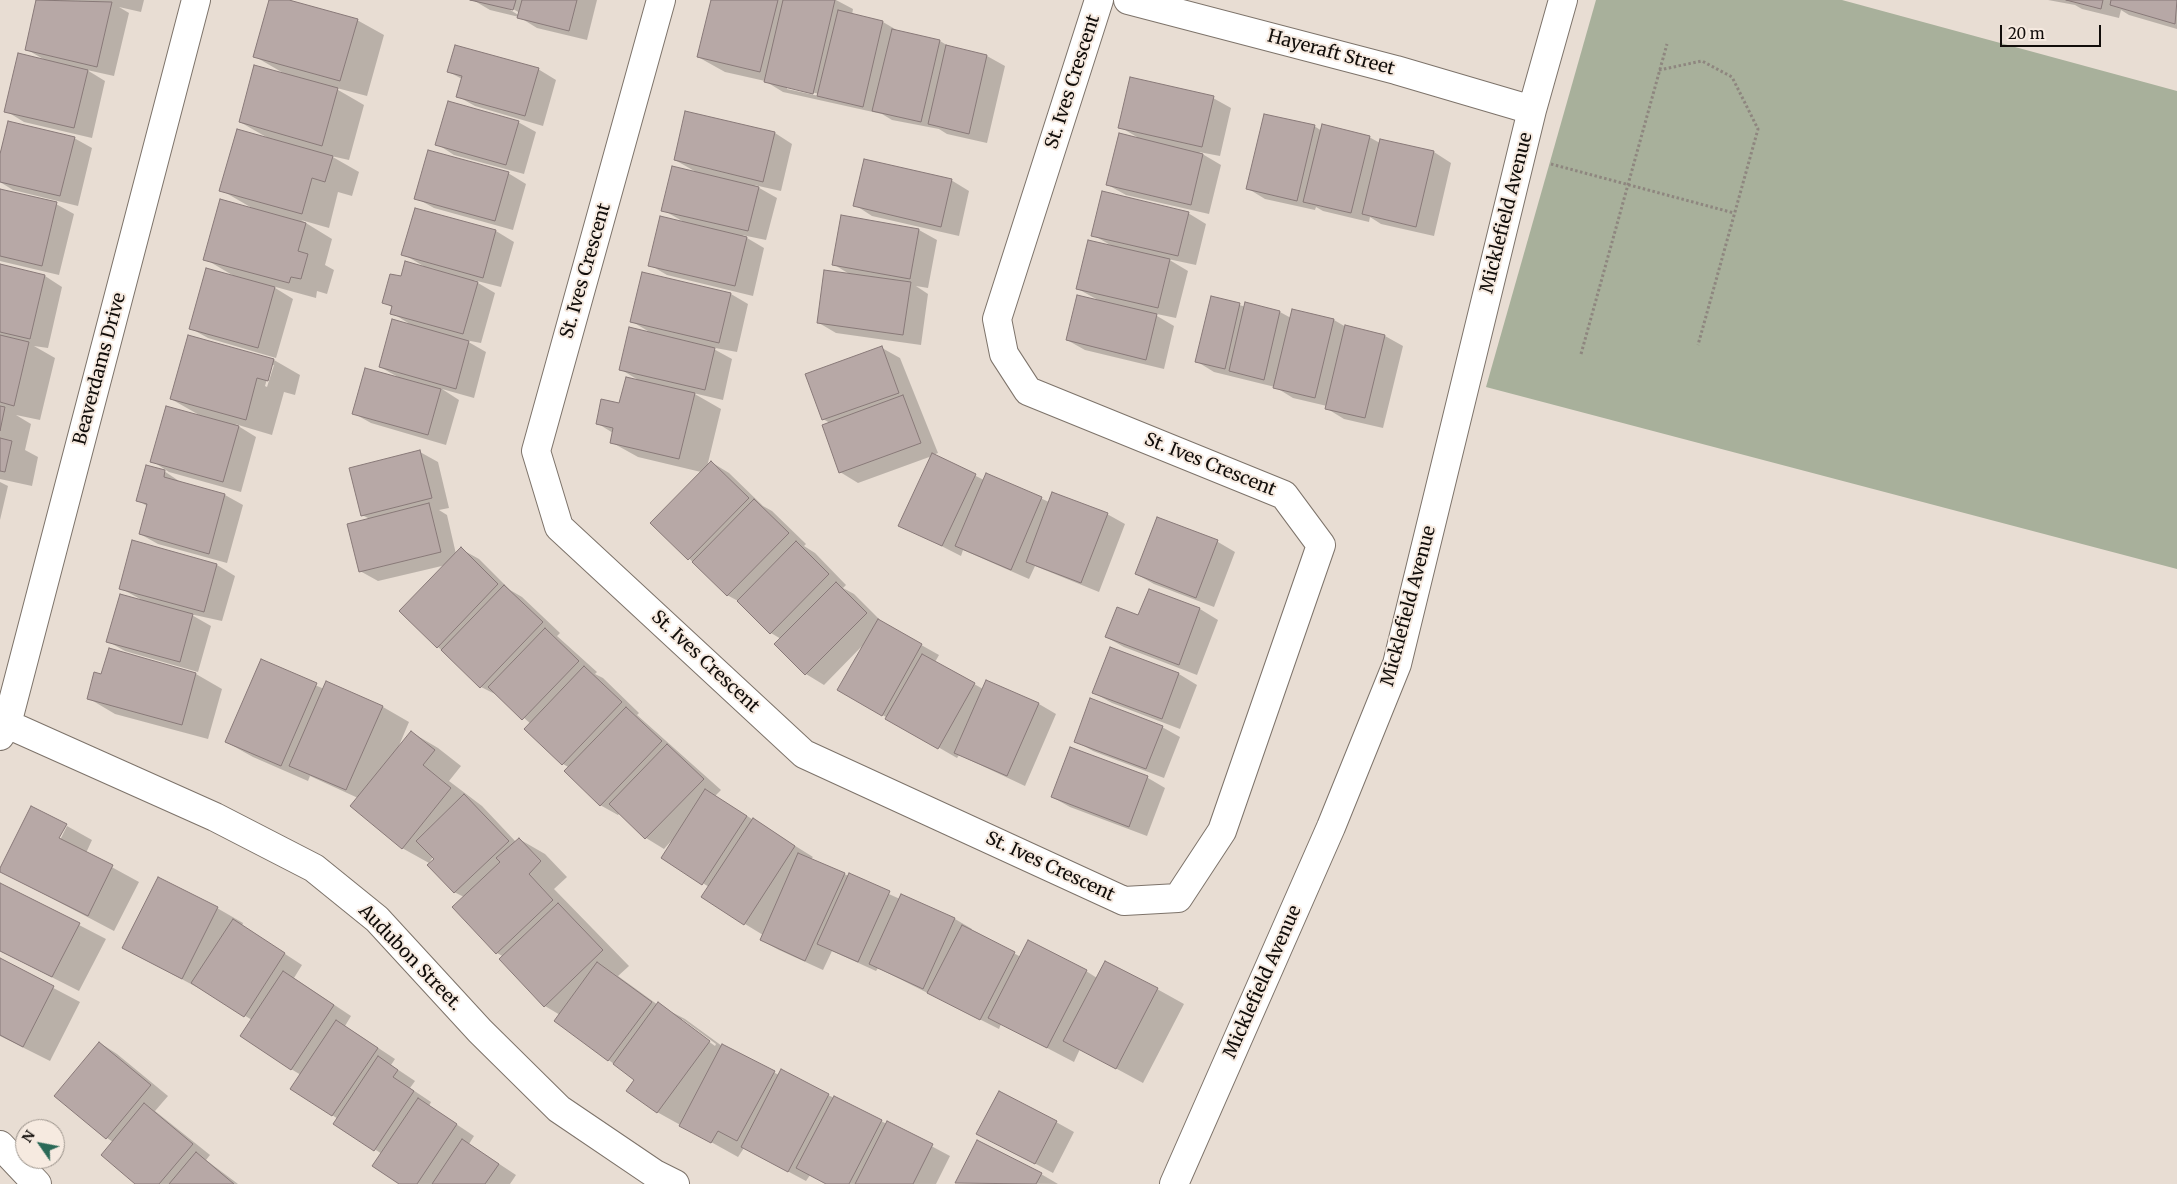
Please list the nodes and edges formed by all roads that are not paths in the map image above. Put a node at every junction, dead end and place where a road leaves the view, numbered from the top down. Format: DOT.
graph roads {
  1 [pos="196,0"];
  2 [pos="661,0"];
  3 [pos="1099,0"];
  4 [pos="1128,0"];
  5 [pos="1563,0"];
  6 [pos="1532,110"];
  7 [pos="3,730"];
  8 [pos="0,1145"];
  9 [pos="38,1184"];
  10 [pos="675,1184"];
  11 [pos="1174,1184"];
  1 -- 7 [label="street, Beaverdams Drive"];
  2 -- 3 [label="street, St. Ives Crescent"];
  4 -- 6 [label="street, Hayeraft Street"];
  5 -- 6 [label="street, Micklefield Avenue"];
  6 -- 11 [label="street, Micklefield Avenue"];
  7 -- 10 [label="street, Audubon Street."];
  8 -- 9 [label="street"];
}
